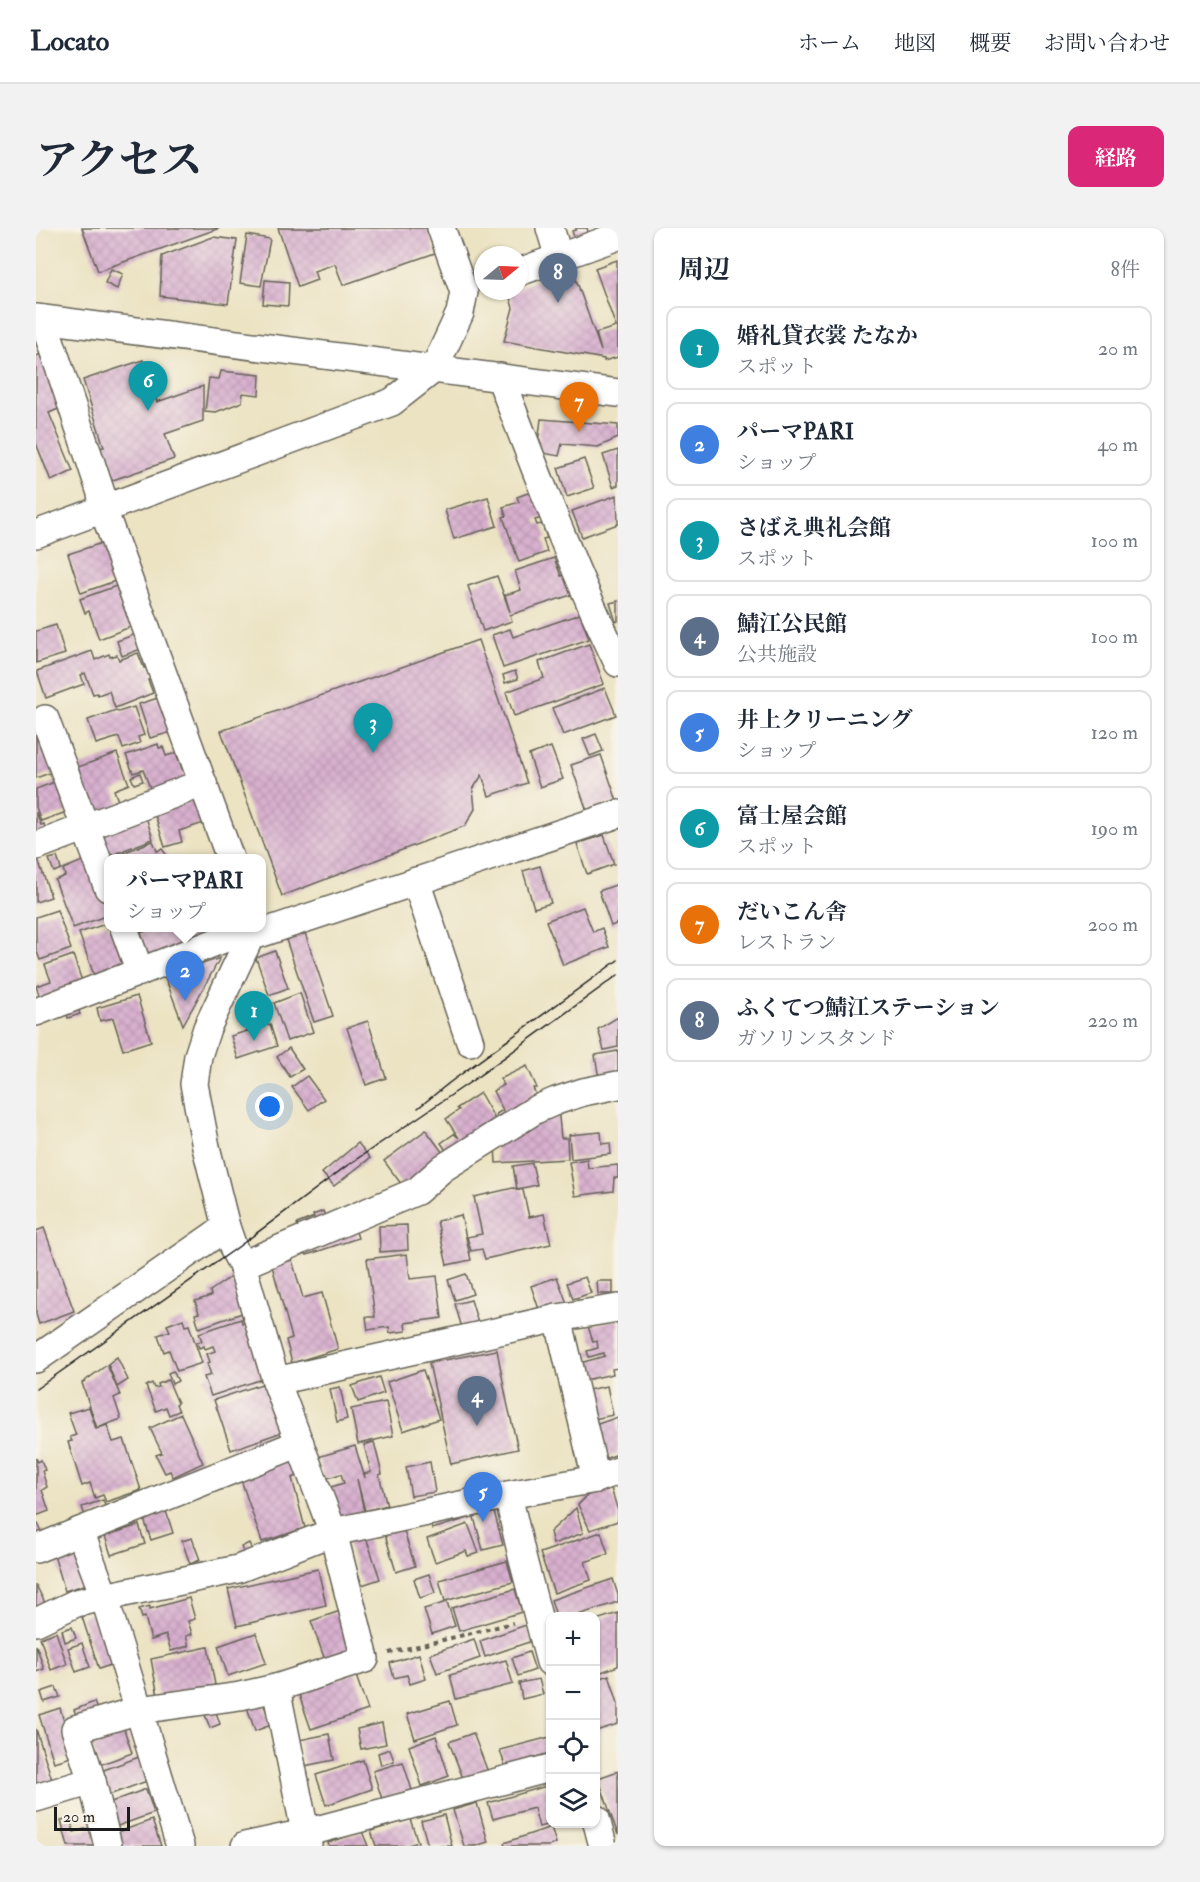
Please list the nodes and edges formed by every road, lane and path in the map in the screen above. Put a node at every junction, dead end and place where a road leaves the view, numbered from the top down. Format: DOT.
graph roads {
  1 [pos="441,228"];
  2 [pos="550,228"];
  3 [pos="618,236"];
  4 [pos="560,258"];
  5 [pos="528,269"];
  6 [pos="473,288"];
  7 [pos="39,318"];
  8 [pos="434,369"];
  9 [pos="500,377"];
  10 [pos="618,393"];
  11 [pos="103,509"];
  12 [pos="36,534"];
  13 [pos="618,663"];
  14 [pos="45,719"];
  15 [pos="203,783"];
  16 [pos="618,814"];
  17 [pos="86,827"];
  18 [pos="36,846"];
  19 [pos="229,854"];
  20 [pos="104,877"];
  21 [pos="416,881"];
  22 [pos="266,926"];
  23 [pos="126,932"];
  24 [pos="248,932"];
  25 [pos="251,932"];
  26 [pos="140,972"];
  27 [pos="36,1012"];
  28 [pos="470,1042"];
  29 [pos="618,1085"];
  30 [pos="226,1227"];
  31 [pos="242,1265"];
  32 [pos="618,1308"];
  33 [pos="558,1318"];
  34 [pos="36,1359"];
  35 [pos="276,1381"];
  36 [pos="300,1443"];
  37 [pos="607,1475"];
  38 [pos="508,1495"];
  39 [pos="80,1531"];
  40 [pos="333,1532"];
  41 [pos="36,1550"];
  42 [pos="104,1596"];
  43 [pos="538,1617"];
  44 [pos="36,1622"];
  45 [pos="546,1647"];
  46 [pos="365,1659"];
  47 [pos="276,1688"];
  48 [pos="139,1710"];
  49 [pos="546,1769"];
  50 [pos="92,1781"];
  51 [pos="36,1798"];
  52 [pos="598,1828"];
  53 [pos="307,1839"];
  54 [pos="108,1846"];
  55 [pos="180,1846"];
  56 [pos="245,1846"];
  57 [pos="603,1846"];
  1 -- 6 [label="street"];
  2 -- 4 [label="street"];
  3 -- 4 [label="street"];
  4 -- 5 [label="street"];
  6 -- 8 [label="street"];
  7 -- 8 [label="street"];
  7 -- 11 [label="street"];
  8 -- 9 [label="street"];
  8 -- 11 [label="street"];
  9 -- 10 [label="street"];
  9 -- 13 [label="street"];
  11 -- 12 [label="street"];
  11 -- 15 [label="street"];
  14 -- 17 [label="street"];
  15 -- 17 [label="street"];
  15 -- 19 [label="street"];
  16 -- 21 [label="street"];
  17 -- 18 [label="street"];
  17 -- 20 [label="street"];
  21 -- 22 [label="street"];
  21 -- 28 [label="street"];
  23 -- 26 [label="street"];
  24 -- 26 [label="street"];
  25 -- 30 [label="street"];
  26 -- 27 [label="street"];
  29 -- 31 [label="street"];
  30 -- 31 [label="street"];
  30 -- 34 [label="street"];
  31 -- 35 [label="street"];
  32 -- 33 [label="street"];
  33 -- 35 [label="street"];
  33 -- 37 [label="street"];
  35 -- 36 [label="street"];
  36 -- 39 [label="street"];
  36 -- 40 [label="street"];
  37 -- 38 [label="street"];
  38 -- 40 [label="street"];
  38 -- 43 [label="street"];
  39 -- 41 [label="street"];
  39 -- 42 [label="street"];
  40 -- 42 [label="street"];
  40 -- 46 [label="street"];
  42 -- 44 [label="street"];
  42 -- 48 [label="street"];
  43 -- 45 [label="street"];
  43 -- 46 [label="path"];
  46 -- 47 [label="street"];
  47 -- 48 [label="street"];
  47 -- 53 [label="street"];
  48 -- 50 [label="street"];
  48 -- 55 [label="street"];
  49 -- 53 [label="street"];
  50 -- 51 [label="street"];
  50 -- 54 [label="street"];
  52 -- 57 [label="street"];
  53 -- 56 [label="street"];
}
